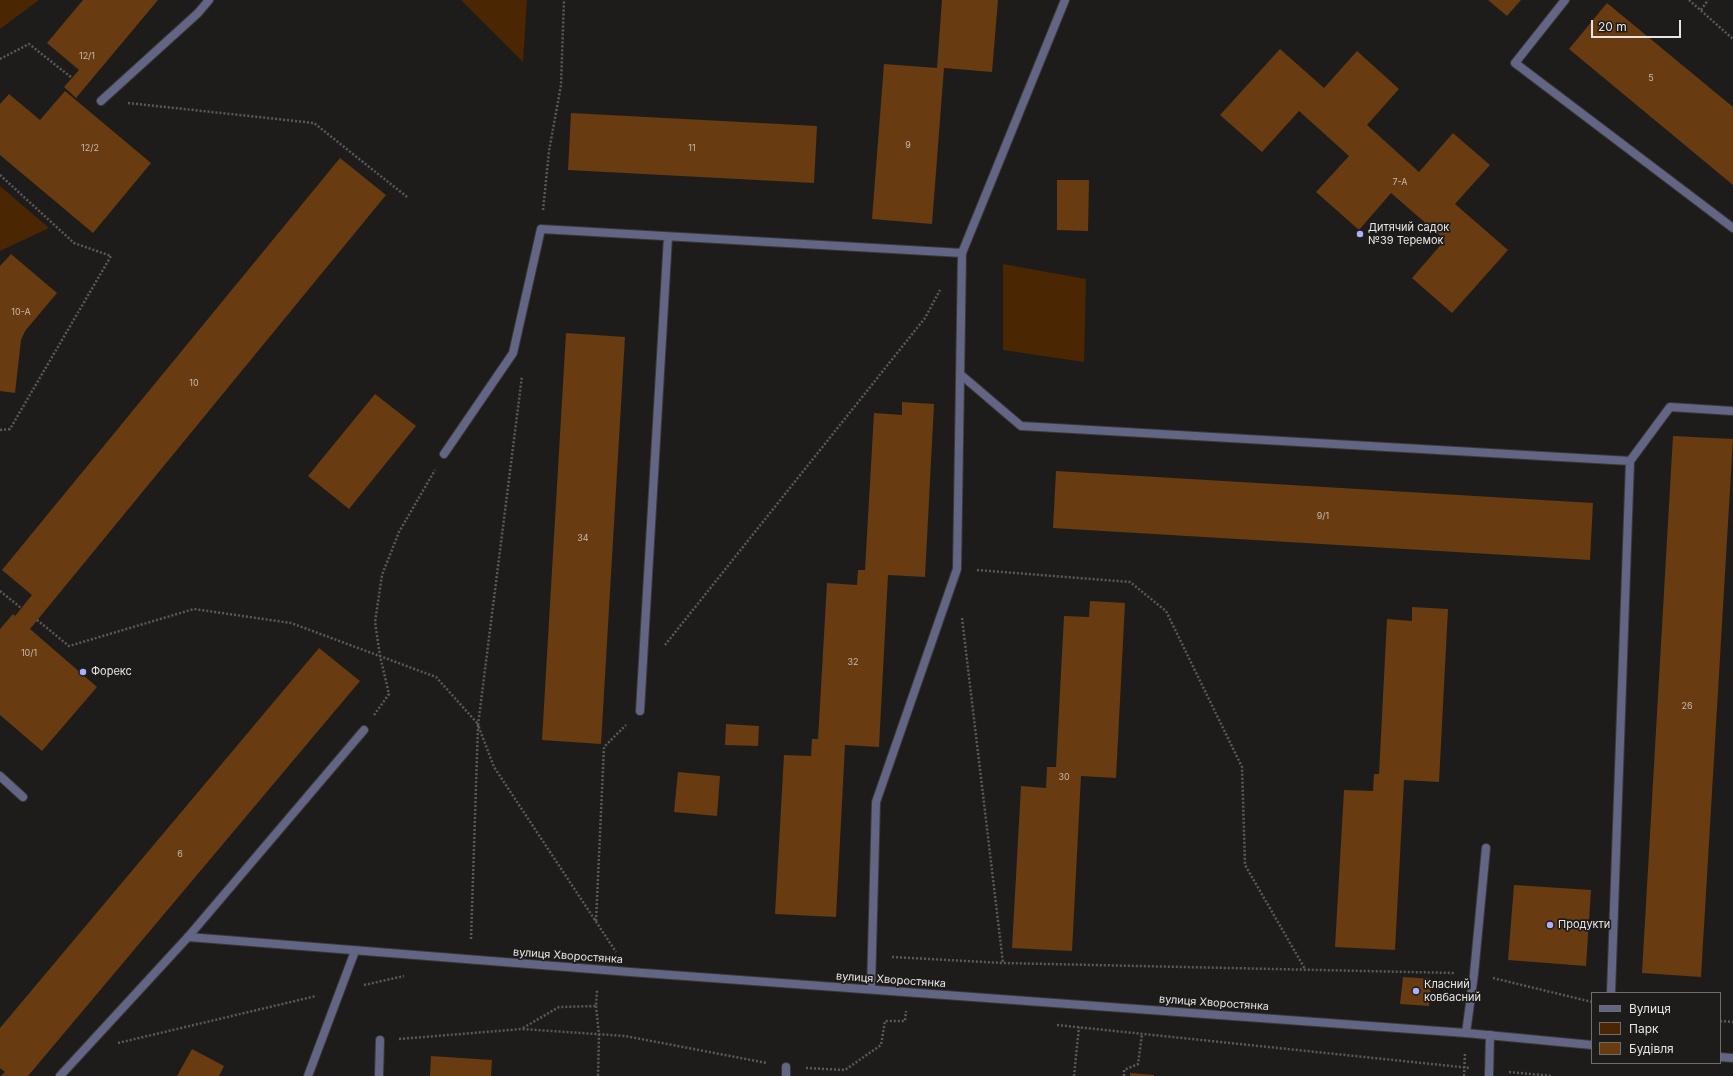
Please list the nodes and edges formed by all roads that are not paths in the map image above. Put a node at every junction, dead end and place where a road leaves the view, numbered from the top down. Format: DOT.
graph roads {
  1 [pos="209,0"];
  2 [pos="1065,0"];
  3 [pos="1565,0"];
  4 [pos="101,101"];
  5 [pos="1733,228"];
  6 [pos="668,237"];
  7 [pos="962,253"];
  8 [pos="960,374"];
  9 [pos="1733,411"];
  10 [pos="444,454"];
  11 [pos="1630,462"];
  12 [pos="640,711"];
  13 [pos="364,730"];
  14 [pos="0,776"];
  15 [pos="23,797"];
  16 [pos="1486,848"];
  17 [pos="188,937"];
  18 [pos="355,951"];
  19 [pos="871,989"];
  20 [pos="1611,992"];
  21 [pos="1466,1033"];
  22 [pos="1490,1035"];
  23 [pos="380,1040"];
  24 [pos="1591,1045"];
  25 [pos="1721,1057"];
  26 [pos="1733,1058"];
  27 [pos="786,1067"];
  28 [pos="1490,1073"];
  29 [pos="60,1076"];
  30 [pos="308,1076"];
  31 [pos="379,1076"];
  32 [pos="786,1076"];
  1 -- 4 [label="street"];
  2 -- 7 [label="street"];
  3 -- 5 [label="street"];
  6 -- 7 [label="street"];
  6 -- 10 [label="street"];
  6 -- 12 [label="street"];
  7 -- 8 [label="street"];
  8 -- 11 [label="street"];
  8 -- 19 [label="street"];
  9 -- 11 [label="street"];
  11 -- 20 [label="street"];
  13 -- 17 [label="street"];
  14 -- 15 [label="street"];
  16 -- 21 [label="street"];
  17 -- 18 [label="street, вулиця Хворостянка"];
  17 -- 29 [label="street"];
  18 -- 19 [label="street, вулиця Хворостянка"];
  18 -- 30 [label="street"];
  19 -- 21 [label="street, вулиця Хворостянка"];
  21 -- 22 [label="street, вулиця Хворостянка"];
  22 -- 24 [label="street, вулиця Хворостянка"];
  22 -- 28 [label="street"];
  23 -- 31 [label="street"];
  25 -- 26 [label="street"];
  27 -- 32 [label="street"];
}
